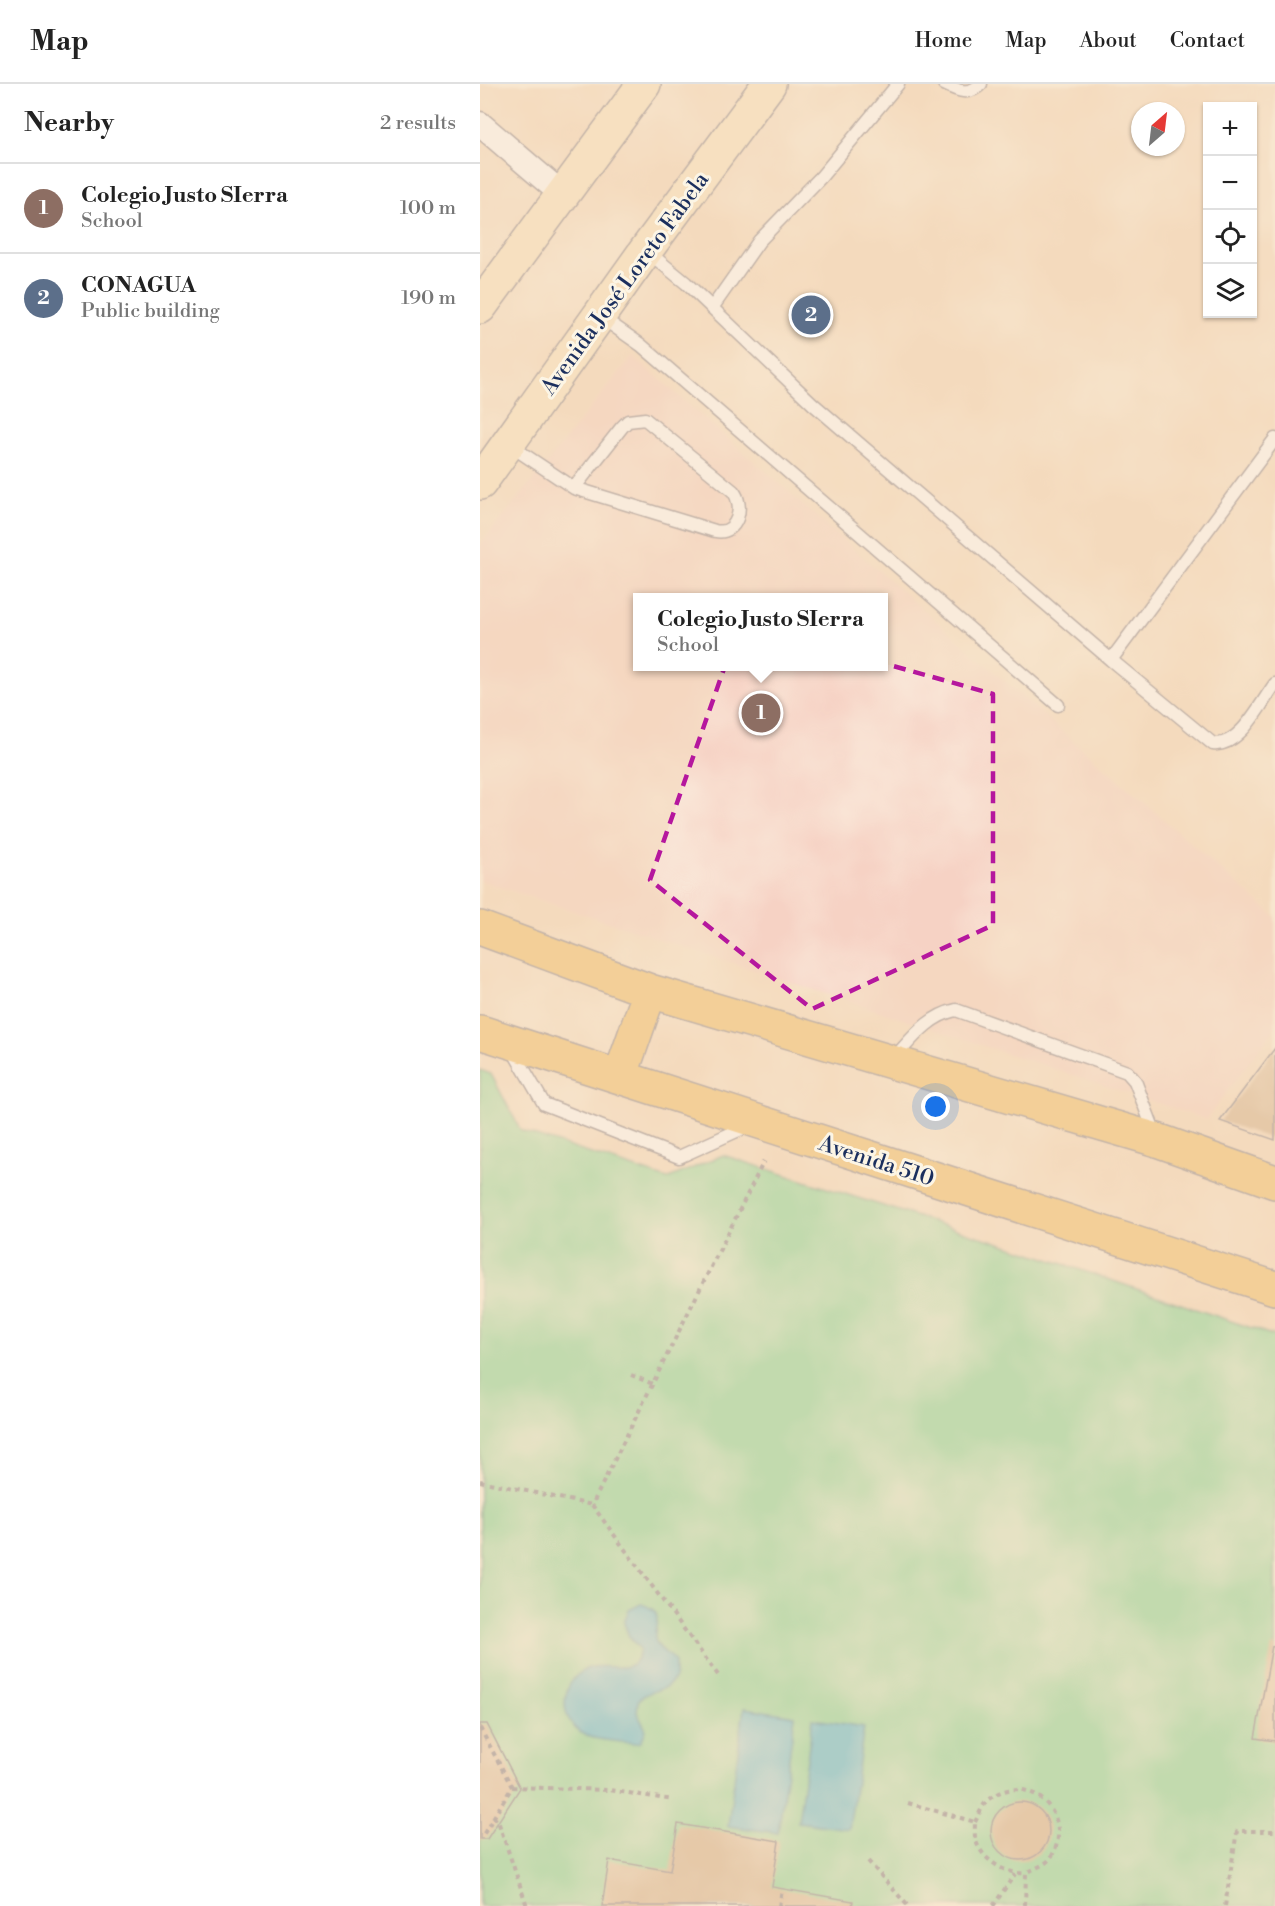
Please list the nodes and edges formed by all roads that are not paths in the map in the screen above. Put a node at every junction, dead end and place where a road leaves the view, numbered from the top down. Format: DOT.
graph roads {
  1 [pos="644,84"];
  2 [pos="769,84"];
  3 [pos="898,84"];
  4 [pos="944,84"];
  5 [pos="981,84"];
  6 [pos="480,124"];
  7 [pos="563,195"];
  8 [pos="646,250"];
  9 [pos="480,307"];
  10 [pos="712,308"];
  11 [pos="600,316"];
  12 [pos="1275,439"];
  13 [pos="508,444"];
  14 [pos="480,483"];
  15 [pos="574,488"];
  16 [pos="1111,660"];
  17 [pos="1275,684"];
  18 [pos="1058,705"];
  19 [pos="480,928"];
  20 [pos="650,991"];
  21 [pos="494,1036"];
  22 [pos="891,1061"];
  23 [pos="620,1077"];
  24 [pos="758,1122"];
  25 [pos="1157,1140"];
  26 [pos="1275,1182"];
  27 [pos="1275,1288"];
  1 -- 7 [label="main road"];
  2 -- 8 [label="main road, Avenida José Loreto Fabela"];
  3 -- 10 [label="lane"];
  4 -- 5 [label="lane"];
  6 -- 7 [label="street"];
  7 -- 9 [label="main road"];
  8 -- 10 [label="lane"];
  8 -- 11 [label="main road, Avenida José Loreto Fabela"];
  10 -- 16 [label="lane"];
  11 -- 13 [label="main road, Avenida José Loreto Fabela"];
  11 -- 18 [label="lane"];
  12 -- 16 [label="lane"];
  13 -- 14 [label="main road, Avenida José Loreto Fabela"];
  13 -- 15 [label="lane"];
  15 -- 15 [label="lane"];
  16 -- 17 [label="lane"];
  19 -- 20 [label="main road"];
  20 -- 22 [label="main road"];
  20 -- 23 [label="main road"];
  21 -- 23 [label="main road, Avenida 510"];
  21 -- 24 [label="lane"];
  22 -- 25 [label="main road"];
  22 -- 25 [label="lane"];
  23 -- 24 [label="main road, Avenida 510"];
  24 -- 27 [label="main road, Avenida 510"];
  25 -- 26 [label="main road"];
}
